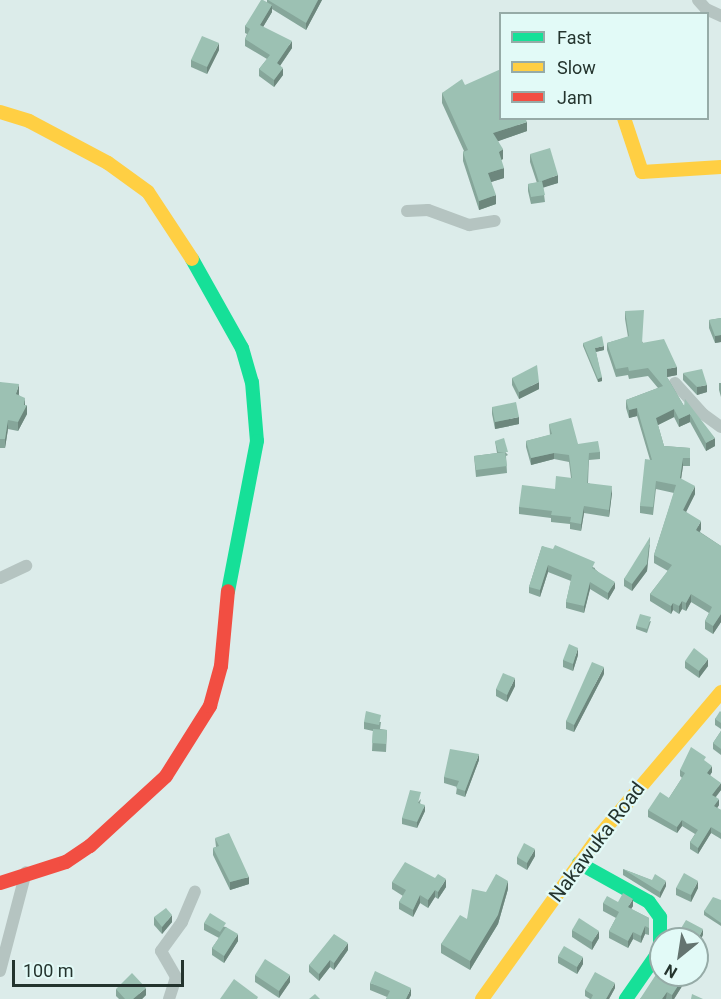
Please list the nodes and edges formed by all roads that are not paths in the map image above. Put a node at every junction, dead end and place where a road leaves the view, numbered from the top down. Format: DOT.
graph roads {
  1 [pos="698,0"];
  2 [pos="721,16"];
  3 [pos="0,112"];
  4 [pos="625,120"];
  5 [pos="721,167"];
  6 [pos="407,211"];
  7 [pos="495,221"];
  8 [pos="675,383"];
  9 [pos="721,427"];
  10 [pos="26,566"];
  11 [pos="0,578"];
  12 [pos="721,692"];
  13 [pos="579,863"];
  14 [pos="26,872"];
  15 [pos="0,883"];
  16 [pos="195,892"];
  17 [pos="0,971"];
  18 [pos="169,999"];
  19 [pos="482,999"];
  20 [pos="626,999"];
  1 -- 2 [label="street"];
  3 -- 14 [label="street"];
  4 -- 5 [label="street"];
  6 -- 7 [label="street"];
  8 -- 9 [label="street"];
  10 -- 11 [label="street"];
  12 -- 13 [label="street, Nakawuka Road"];
  13 -- 19 [label="street, Nakawuka Road"];
  13 -- 20 [label="street"];
  14 -- 15 [label="street"];
  14 -- 17 [label="street"];
  16 -- 18 [label="street"];
}
